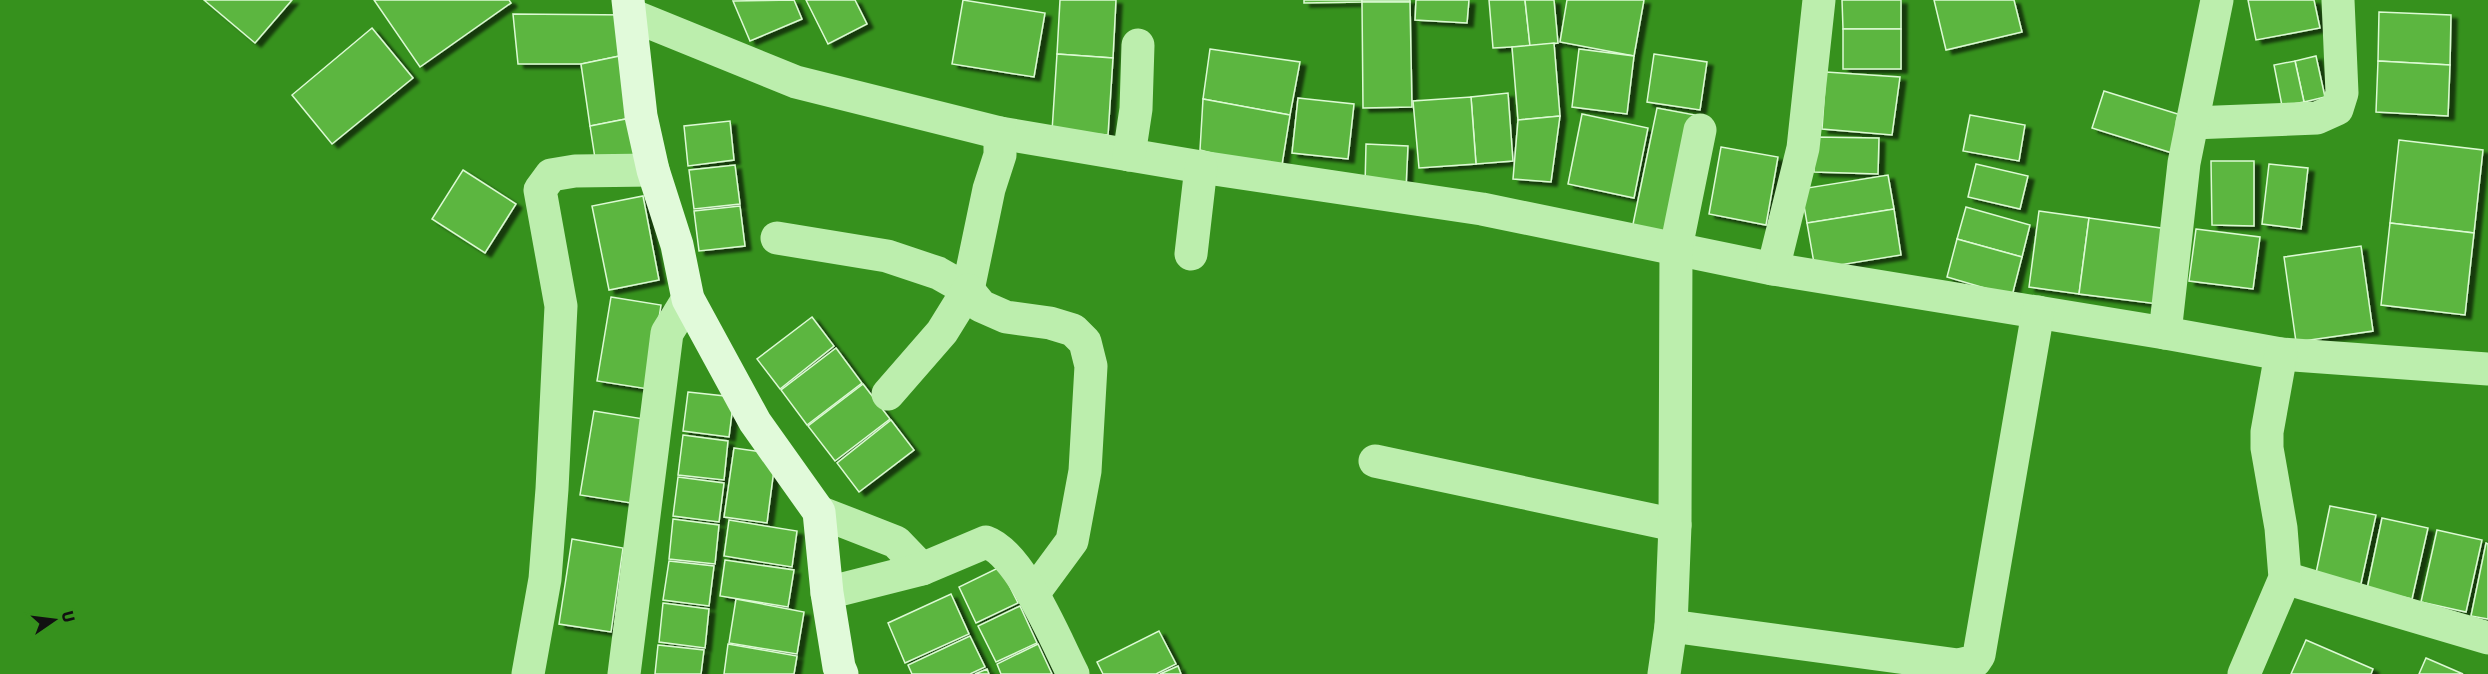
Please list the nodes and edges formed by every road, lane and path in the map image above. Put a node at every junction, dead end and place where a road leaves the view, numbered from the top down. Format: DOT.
graph roads {
  1 [pos="1819,0"];
  2 [pos="2217,0"];
  3 [pos="2338,0"];
  4 [pos="630,8"];
  5 [pos="1138,45"];
  6 [pos="2192,123"];
  7 [pos="1700,130"];
  8 [pos="1000,133"];
  9 [pos="1129,155"];
  10 [pos="1201,167"];
  11 [pos="653,170"];
  12 [pos="777,238"];
  13 [pos="1676,248"];
  14 [pos="1191,254"];
  15 [pos="1773,269"];
  16 [pos="968,290"];
  17 [pos="688,299"];
  18 [pos="2038,312"];
  19 [pos="2165,333"];
  20 [pos="2281,354"];
  21 [pos="2488,369"];
  22 [pos="888,394"];
  23 [pos="1375,461"];
  24 [pos="819,512"];
  25 [pos="1675,525"];
  26 [pos="922,568"];
  27 [pos="2285,578"];
  28 [pos="827,593"];
  29 [pos="1033,594"];
  30 [pos="1671,626"];
  31 [pos="2488,638"];
  32 [pos="840,672"];
  33 [pos="528,674"];
  34 [pos="624,674"];
  35 [pos="1073,674"];
  36 [pos="1664,674"];
  37 [pos="2244,674"];
  1 -- 15 [label="street"];
  2 -- 6 [label="street"];
  3 -- 6 [label="street"];
  4 -- 8 [label="street"];
  4 -- 11 [label="street"];
  5 -- 9 [label="street"];
  6 -- 19 [label="street"];
  7 -- 13 [label="street"];
  8 -- 9 [label="street"];
  8 -- 16 [label="street"];
  9 -- 10 [label="street"];
  10 -- 13 [label="street"];
  10 -- 14 [label="street"];
  11 -- 17 [label="street"];
  11 -- 33 [label="street"];
  12 -- 16 [label="street"];
  13 -- 15 [label="street"];
  13 -- 25 [label="street"];
  15 -- 18 [label="street"];
  16 -- 22 [label="street"];
  16 -- 29 [label="street"];
  17 -- 24 [label="street"];
  17 -- 34 [label="street"];
  18 -- 19 [label="street"];
  18 -- 30 [label="street"];
  19 -- 20 [label="street"];
  20 -- 21 [label="street"];
  20 -- 27 [label="street"];
  23 -- 25 [label="street"];
  24 -- 26 [label="street"];
  24 -- 28 [label="street"];
  25 -- 30 [label="street"];
  26 -- 28 [label="street"];
  26 -- 29 [label="street"];
  27 -- 31 [label="street"];
  27 -- 37 [label="street"];
  28 -- 32 [label="street"];
  29 -- 35 [label="street"];
  30 -- 36 [label="street"];
}
